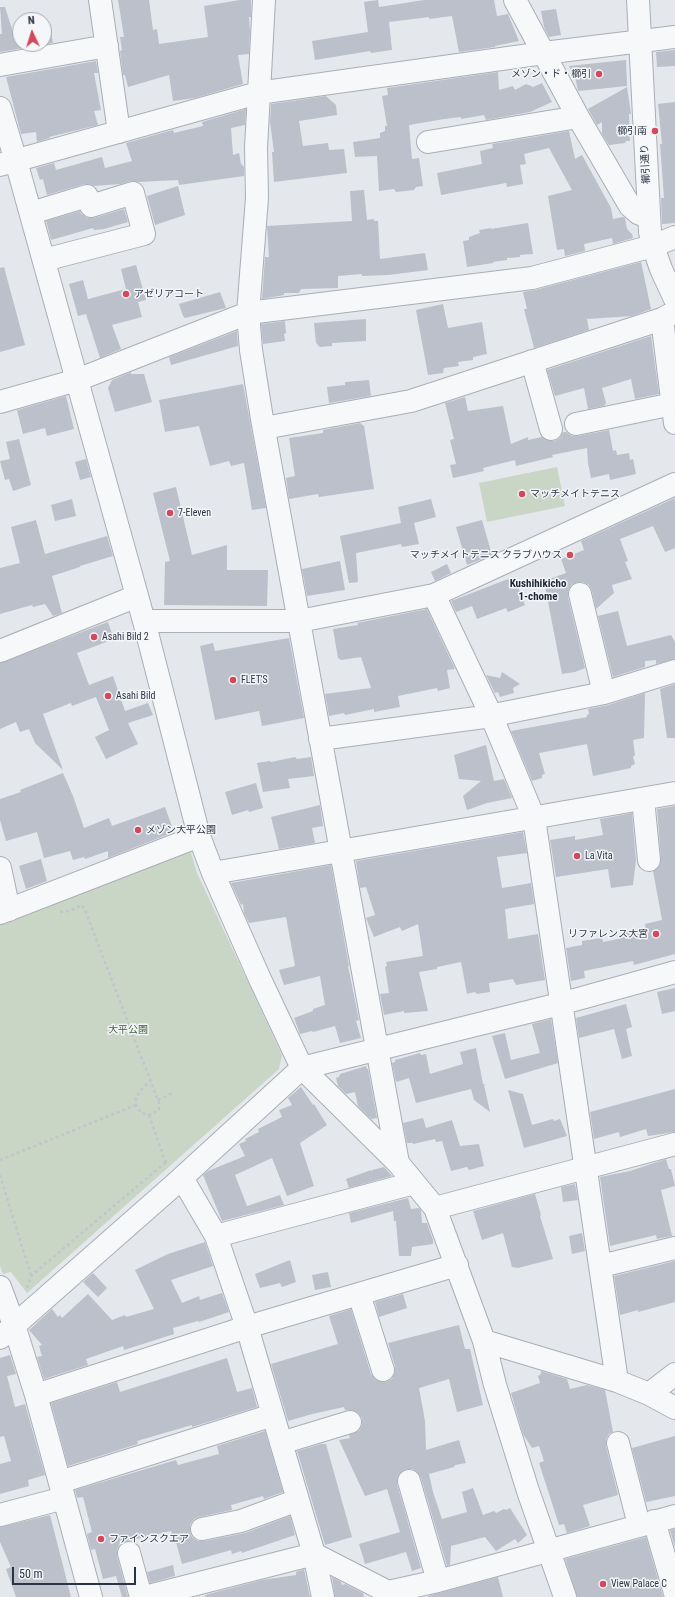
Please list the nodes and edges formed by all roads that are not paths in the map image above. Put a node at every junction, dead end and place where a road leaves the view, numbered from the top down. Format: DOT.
graph roads {
  1 [pos="100,0"];
  2 [pos="264,0"];
  3 [pos="515,0"];
  4 [pos="638,0"];
  5 [pos="675,37"];
  6 [pos="640,41"];
  7 [pos="107,46"];
  8 [pos="544,53"];
  9 [pos="0,65"];
  10 [pos="258,93"];
  11 [pos="0,108"];
  12 [pos="578,117"];
  13 [pos="119,132"];
  14 [pos="428,142"];
  15 [pos="8,163"];
  16 [pos="31,213"];
  17 [pos="648,217"];
  18 [pos="675,237"];
  19 [pos="653,246"];
  20 [pos="44,260"];
  21 [pos="675,299"];
  22 [pos="248,313"];
  23 [pos="668,315"];
  24 [pos="532,361"];
  25 [pos="77,380"];
  26 [pos="0,402"];
  27 [pos="674,414"];
  28 [pos="576,424"];
  29 [pos="264,428"];
  30 [pos="551,429"];
  31 [pos="675,484"];
  32 [pos="580,594"];
  33 [pos="434,595"];
  34 [pos="137,596"];
  35 [pos="144,621"];
  36 [pos="299,621"];
  37 [pos="0,651"];
  38 [pos="675,672"];
  39 [pos="604,693"];
  40 [pos="491,716"];
  41 [pos="320,739"];
  42 [pos="675,793"];
  43 [pos="643,799"];
  44 [pos="534,818"];
  45 [pos="199,836"];
  46 [pos="341,852"];
  47 [pos="649,860"];
  48 [pos="0,868"];
  49 [pos="213,873"];
  50 [pos="4,911"];
  51 [pos="675,972"];
  52 [pos="560,1004"];
  53 [pos="378,1050"];
  54 [pos="302,1068"];
  55 [pos="675,1144"];
  56 [pos="398,1163"];
  57 [pos="586,1167"];
  58 [pos="178,1181"];
  59 [pos="414,1183"];
  60 [pos="435,1208"];
  61 [pos="216,1236"];
  62 [pos="675,1248"];
  63 [pos="457,1265"];
  64 [pos="601,1266"];
  65 [pos="0,1287"];
  66 [pos="359,1294"];
  67 [pos="247,1327"];
  68 [pos="7,1332"];
  69 [pos="484,1341"];
  70 [pos="383,1370"];
  71 [pos="675,1374"];
  72 [pos="617,1381"];
  73 [pos="649,1394"];
  74 [pos="36,1395"];
  75 [pos="675,1408"];
  76 [pos="273,1415"];
  77 [pos="350,1422"];
  78 [pos="281,1443"];
  79 [pos="618,1443"];
  80 [pos="409,1481"];
  81 [pos="62,1490"];
  82 [pos="298,1500"];
  83 [pos="0,1515"];
  84 [pos="675,1516"];
  85 [pos="646,1523"];
  86 [pos="202,1529"];
  87 [pos="549,1549"];
  88 [pos="129,1553"];
  89 [pos="314,1554"];
  90 [pos="438,1581"];
  91 [pos="675,1593"];
  92 [pos="91,1597"];
  93 [pos="141,1597"];
  94 [pos="145,1597"];
  95 [pos="324,1597"];
  96 [pos="565,1597"];
  1 -- 7 [label="street"];
  2 -- 10 [label="street"];
  3 -- 8 [label="street"];
  4 -- 6 [label="street, 櫛引通り"];
  5 -- 6 [label="street"];
  6 -- 8 [label="street"];
  6 -- 17 [label="street, 櫛引通り"];
  7 -- 9 [label="street"];
  7 -- 13 [label="street"];
  8 -- 10 [label="street"];
  8 -- 12 [label="street"];
  10 -- 13 [label="street"];
  10 -- 22 [label="street"];
  11 -- 15 [label="street"];
  12 -- 14 [label="street"];
  12 -- 17 [label="street"];
  13 -- 15 [label="street"];
  15 -- 16 [label="street"];
  16 -- 20 [label="street"];
  16 -- 20 [label="street"];
  17 -- 19 [label="street, 櫛引通り"];
  18 -- 19 [label="street"];
  19 -- 21 [label="street, 櫛引通り"];
  19 -- 22 [label="street"];
  20 -- 25 [label="street"];
  22 -- 25 [label="street"];
  22 -- 29 [label="street"];
  23 -- 24 [label="street"];
  23 -- 27 [label="street"];
  24 -- 29 [label="street"];
  24 -- 30 [label="street"];
  25 -- 26 [label="street"];
  25 -- 34 [label="street"];
  27 -- 28 [label="street"];
  29 -- 36 [label="street"];
  31 -- 33 [label="street"];
  32 -- 39 [label="street"];
  33 -- 36 [label="street"];
  33 -- 40 [label="street"];
  34 -- 35 [label="street"];
  34 -- 37 [label="street"];
  35 -- 36 [label="street"];
  35 -- 45 [label="street"];
  36 -- 41 [label="street"];
  38 -- 39 [label="street"];
  39 -- 40 [label="street"];
  40 -- 41 [label="street"];
  40 -- 44 [label="street"];
  41 -- 46 [label="street"];
  42 -- 43 [label="street"];
  43 -- 44 [label="street"];
  43 -- 47 [label="street"];
  44 -- 46 [label="street"];
  44 -- 52 [label="street"];
  45 -- 49 [label="street"];
  45 -- 50 [label="street"];
  46 -- 49 [label="street"];
  46 -- 53 [label="street"];
  48 -- 50 [label="street"];
  49 -- 54 [label="street"];
  51 -- 52 [label="street"];
  52 -- 53 [label="street"];
  52 -- 57 [label="street"];
  53 -- 54 [label="street"];
  53 -- 56 [label="street"];
  54 -- 56 [label="street"];
  54 -- 58 [label="street"];
  55 -- 57 [label="street"];
  56 -- 59 [label="street"];
  57 -- 60 [label="street"];
  57 -- 64 [label="street"];
  58 -- 61 [label="street"];
  58 -- 68 [label="street"];
  59 -- 60 [label="street"];
  59 -- 61 [label="street"];
  60 -- 63 [label="street"];
  61 -- 67 [label="street"];
  62 -- 64 [label="street"];
  63 -- 66 [label="street"];
  63 -- 69 [label="street"];
  64 -- 72 [label="street"];
  65 -- 68 [label="street"];
  66 -- 67 [label="street"];
  66 -- 70 [label="street"];
  67 -- 74 [label="street"];
  67 -- 76 [label="street"];
  68 -- 74 [label="street"];
  69 -- 72 [label="street"];
  69 -- 87 [label="street"];
  71 -- 73 [label="street"];
  72 -- 73 [label="street"];
  73 -- 75 [label="street"];
  74 -- 81 [label="street"];
  76 -- 78 [label="street"];
  76 -- 81 [label="street"];
  77 -- 78 [label="street"];
  78 -- 82 [label="street"];
  79 -- 85 [label="street"];
  80 -- 90 [label="street"];
  81 -- 83 [label="street"];
  81 -- 92 [label="street"];
  82 -- 86 [label="street"];
  82 -- 89 [label="street"];
  84 -- 85 [label="street"];
  85 -- 87 [label="street"];
  85 -- 91 [label="street"];
  87 -- 90 [label="street"];
  87 -- 96 [label="street"];
  88 -- 93 [label="street"];
  89 -- 90 [label="street"];
  89 -- 94 [label="street"];
  89 -- 95 [label="street"];
}
